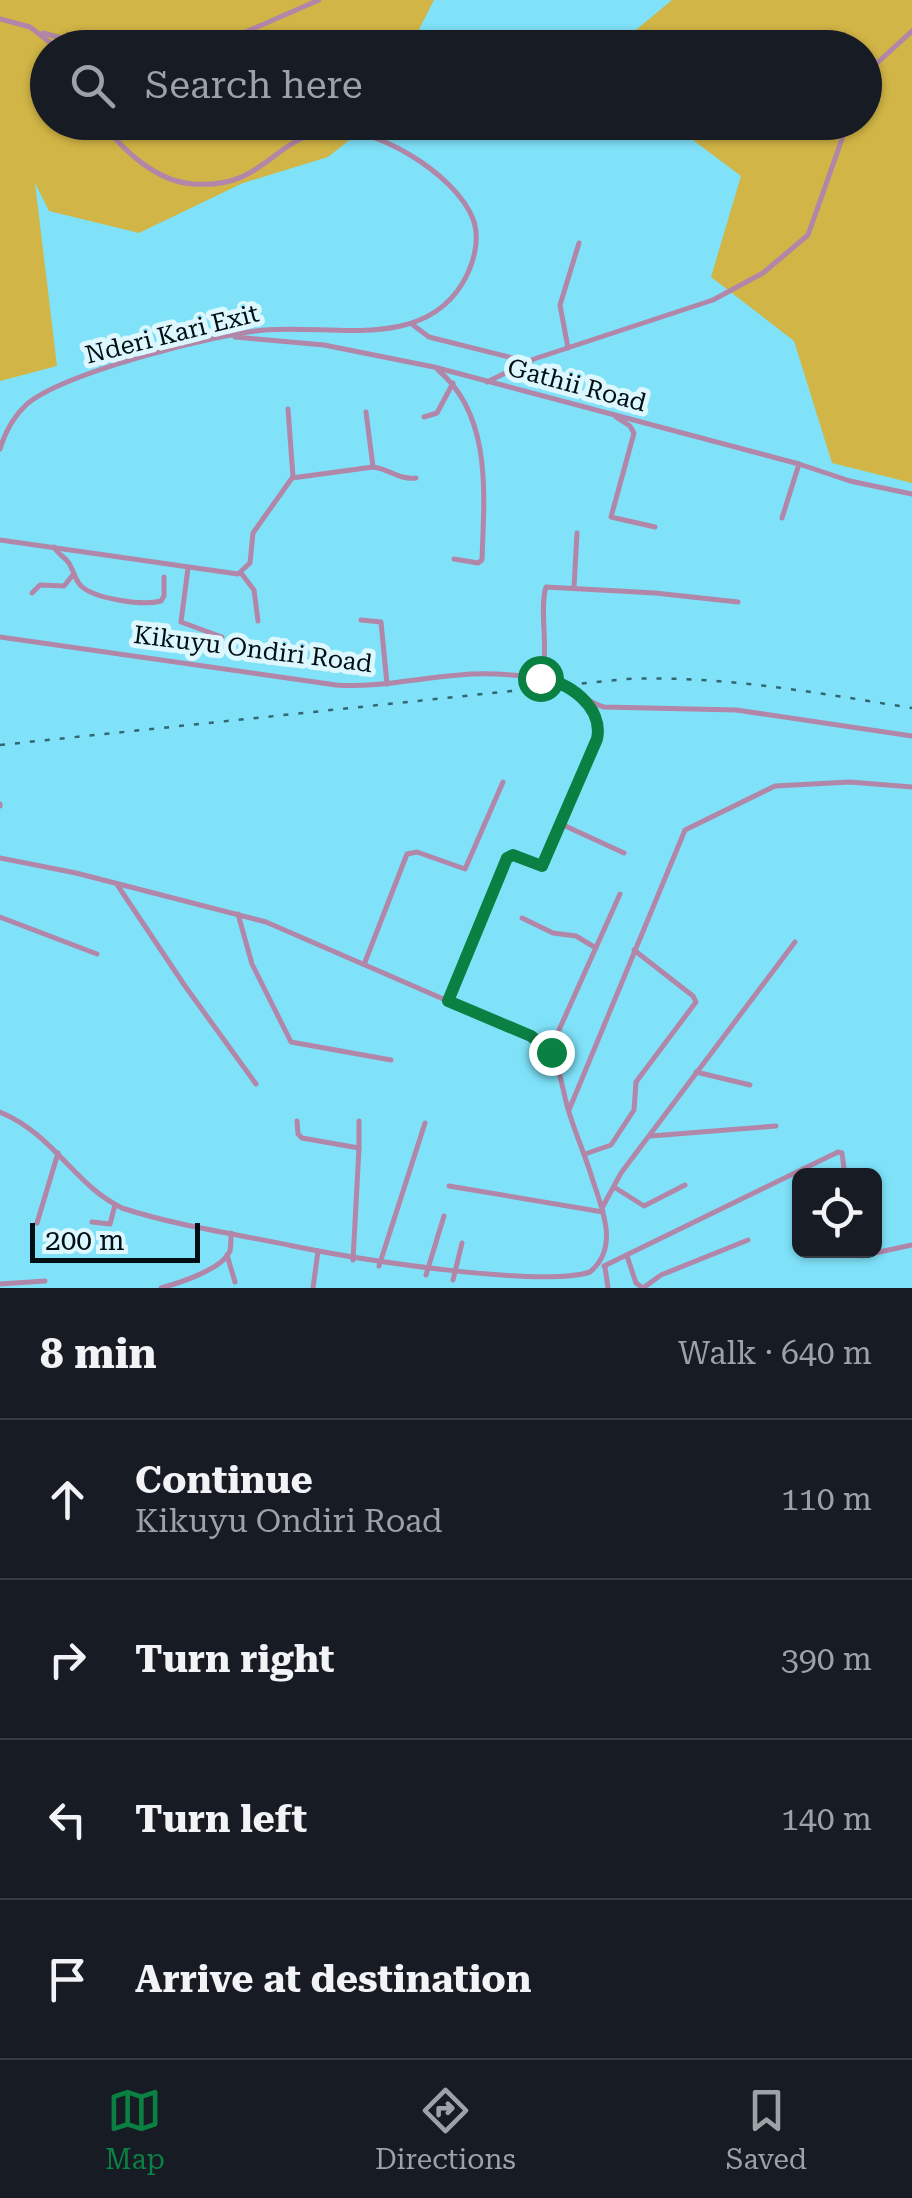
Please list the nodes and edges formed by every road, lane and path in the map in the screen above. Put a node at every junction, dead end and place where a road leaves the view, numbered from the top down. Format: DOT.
graph roads {
  1 [pos="320,0"];
  2 [pos="0,18"];
  3 [pos="36,30"];
  4 [pos="251,30"];
  5 [pos="912,31"];
  6 [pos="882,58"];
  7 [pos="118,140"];
  8 [pos="298,140"];
  9 [pos="380,140"];
  10 [pos="842,140"];
  11 [pos="579,243"];
  12 [pos="412,324"];
  13 [pos="228,337"];
  14 [pos="568,348"];
  15 [pos="528,361"];
  16 [pos="434,367"];
  17 [pos="486,382"];
  18 [pos="453,384"];
  19 [pos="288,409"];
  20 [pos="366,412"];
  21 [pos="612,415"];
  22 [pos="424,417"];
  23 [pos="0,449"];
  24 [pos="799,464"];
  25 [pos="373,468"];
  26 [pos="294,477"];
  27 [pos="416,478"];
  28 [pos="912,494"];
  29 [pos="782,518"];
  30 [pos="654,527"];
  31 [pos="577,533"];
  32 [pos="0,540"];
  33 [pos="54,547"];
  34 [pos="454,559"];
  35 [pos="188,568"];
  36 [pos="73,573"];
  37 [pos="241,573"];
  38 [pos="164,577"];
  39 [pos="574,587"];
  40 [pos="32,594"];
  41 [pos="738,602"];
  42 [pos="361,620"];
  43 [pos="258,622"];
  44 [pos="222,636"];
  45 [pos="0,637"];
  46 [pos="537,678"];
  47 [pos="388,684"];
  48 [pos="585,700"];
  49 [pos="912,736"];
  50 [pos="502,782"];
  51 [pos="912,787"];
  52 [pos="561,824"];
  53 [pos="624,852"];
  54 [pos="0,858"];
  55 [pos="117,883"];
  56 [pos="620,894"];
  57 [pos="238,914"];
  58 [pos="0,917"];
  59 [pos="522,918"];
  60 [pos="795,942"];
  61 [pos="596,948"];
  62 [pos="634,950"];
  63 [pos="97,954"];
  64 [pos="366,962"];
  65 [pos="448,1001"];
  66 [pos="550,1050"];
  67 [pos="391,1060"];
  68 [pos="696,1072"];
  69 [pos="256,1084"];
  70 [pos="750,1086"];
  71 [pos="568,1110"];
  72 [pos="0,1112"];
  73 [pos="360,1120"];
  74 [pos="297,1122"];
  75 [pos="425,1124"];
  76 [pos="776,1126"];
  77 [pos="651,1136"];
  78 [pos="359,1148"];
  79 [pos="58,1153"];
  80 [pos="585,1154"];
  81 [pos="806,1168"];
  82 [pos="844,1168"];
  83 [pos="792,1175"];
  84 [pos="685,1185"];
  85 [pos="449,1186"];
  86 [pos="613,1187"];
  87 [pos="115,1205"];
  88 [pos="602,1210"];
  89 [pos="444,1216"];
  90 [pos="92,1222"];
  91 [pos="37,1223"];
  92 [pos="231,1233"];
  93 [pos="748,1240"];
  94 [pos="462,1244"];
  95 [pos="912,1245"];
  96 [pos="318,1251"];
  97 [pos="882,1251"];
  98 [pos="227,1255"];
  99 [pos="627,1256"];
  100 [pos="353,1260"];
  101 [pos="602,1263"];
  102 [pos="379,1266"];
  103 [pos="426,1275"];
  104 [pos="45,1280"];
  105 [pos="453,1280"];
  106 [pos="235,1282"];
  107 [pos="470,1283"];
  108 [pos="0,1284"];
  109 [pos="562,1286"];
  110 [pos="162,1288"];
  111 [pos="313,1288"];
  112 [pos="608,1288"];
  1 -- 4 [label="street"];
  2 -- 3 [label="street"];
  5 -- 6 [label="street"];
  7 -- 8 [label="street, Nderi Kari Exit"];
  9 -- 12 [label="street, Nderi Kari Exit"];
  10 -- 14 [label="street"];
  11 -- 14 [label="street"];
  12 -- 13 [label="street, Nderi Kari Exit"];
  12 -- 15 [label="street"];
  13 -- 16 [label="street, Gathii Road"];
  13 -- 23 [label="street, Nderi Kari Exit"];
  14 -- 15 [label="street"];
  15 -- 17 [label="street"];
  16 -- 17 [label="street, Gathii Road"];
  16 -- 18 [label="street"];
  17 -- 21 [label="street, Gathii Road"];
  18 -- 22 [label="street"];
  18 -- 34 [label="street"];
  19 -- 26 [label="street"];
  20 -- 25 [label="street"];
  21 -- 24 [label="street, Gathii Road"];
  21 -- 30 [label="street"];
  24 -- 28 [label="street, Gathii Road"];
  24 -- 29 [label="street"];
  25 -- 26 [label="street"];
  25 -- 27 [label="street"];
  26 -- 37 [label="street"];
  31 -- 39 [label="street"];
  32 -- 33 [label="street"];
  33 -- 35 [label="street"];
  33 -- 36 [label="street"];
  35 -- 37 [label="street"];
  35 -- 44 [label="street"];
  36 -- 38 [label="street"];
  36 -- 40 [label="street"];
  37 -- 43 [label="street"];
  39 -- 41 [label="street"];
  39 -- 46 [label="street"];
  42 -- 47 [label="street"];
  45 -- 47 [label="street, Kikuyu Ondiri Road"];
  46 -- 47 [label="street, Kikuyu Ondiri Road"];
  46 -- 48 [label="street, Kikuyu Ondiri Road"];
  48 -- 49 [label="street, Kikuyu Ondiri Road"];
  48 -- 52 [label="street"];
  50 -- 64 [label="street"];
  51 -- 62 [label="street"];
  52 -- 53 [label="street"];
  52 -- 65 [label="street"];
  54 -- 55 [label="street"];
  55 -- 57 [label="street"];
  55 -- 69 [label="street"];
  56 -- 61 [label="street"];
  57 -- 64 [label="street"];
  57 -- 67 [label="street"];
  58 -- 63 [label="street"];
  59 -- 61 [label="street"];
  60 -- 68 [label="street"];
  61 -- 66 [label="street"];
  62 -- 71 [label="street"];
  62 -- 80 [label="street"];
  64 -- 65 [label="street"];
  65 -- 66 [label="street"];
  66 -- 71 [label="street"];
  68 -- 70 [label="street"];
  68 -- 77 [label="street"];
  71 -- 80 [label="street"];
  72 -- 79 [label="street"];
  73 -- 78 [label="street"];
  74 -- 78 [label="street"];
  75 -- 102 [label="street"];
  76 -- 77 [label="street"];
  77 -- 86 [label="street"];
  78 -- 100 [label="street"];
  79 -- 87 [label="street"];
  79 -- 91 [label="street"];
  80 -- 88 [label="street"];
  81 -- 82 [label="street"];
  83 -- 99 [label="street"];
  84 -- 86 [label="street"];
  85 -- 88 [label="street"];
  86 -- 88 [label="street"];
  87 -- 90 [label="street"];
  87 -- 92 [label="street"];
  88 -- 101 [label="street"];
  89 -- 103 [label="street"];
  92 -- 96 [label="street"];
  92 -- 98 [label="street"];
  93 -- 99 [label="street"];
  94 -- 105 [label="street"];
  95 -- 97 [label="street"];
  96 -- 100 [label="street"];
  96 -- 111 [label="street"];
  98 -- 106 [label="street"];
  98 -- 110 [label="street"];
  99 -- 101 [label="street"];
  100 -- 102 [label="street"];
  101 -- 109 [label="street"];
  101 -- 112 [label="street"];
  102 -- 103 [label="street"];
  103 -- 105 [label="street"];
  104 -- 108 [label="street"];
  105 -- 107 [label="street"];
}
